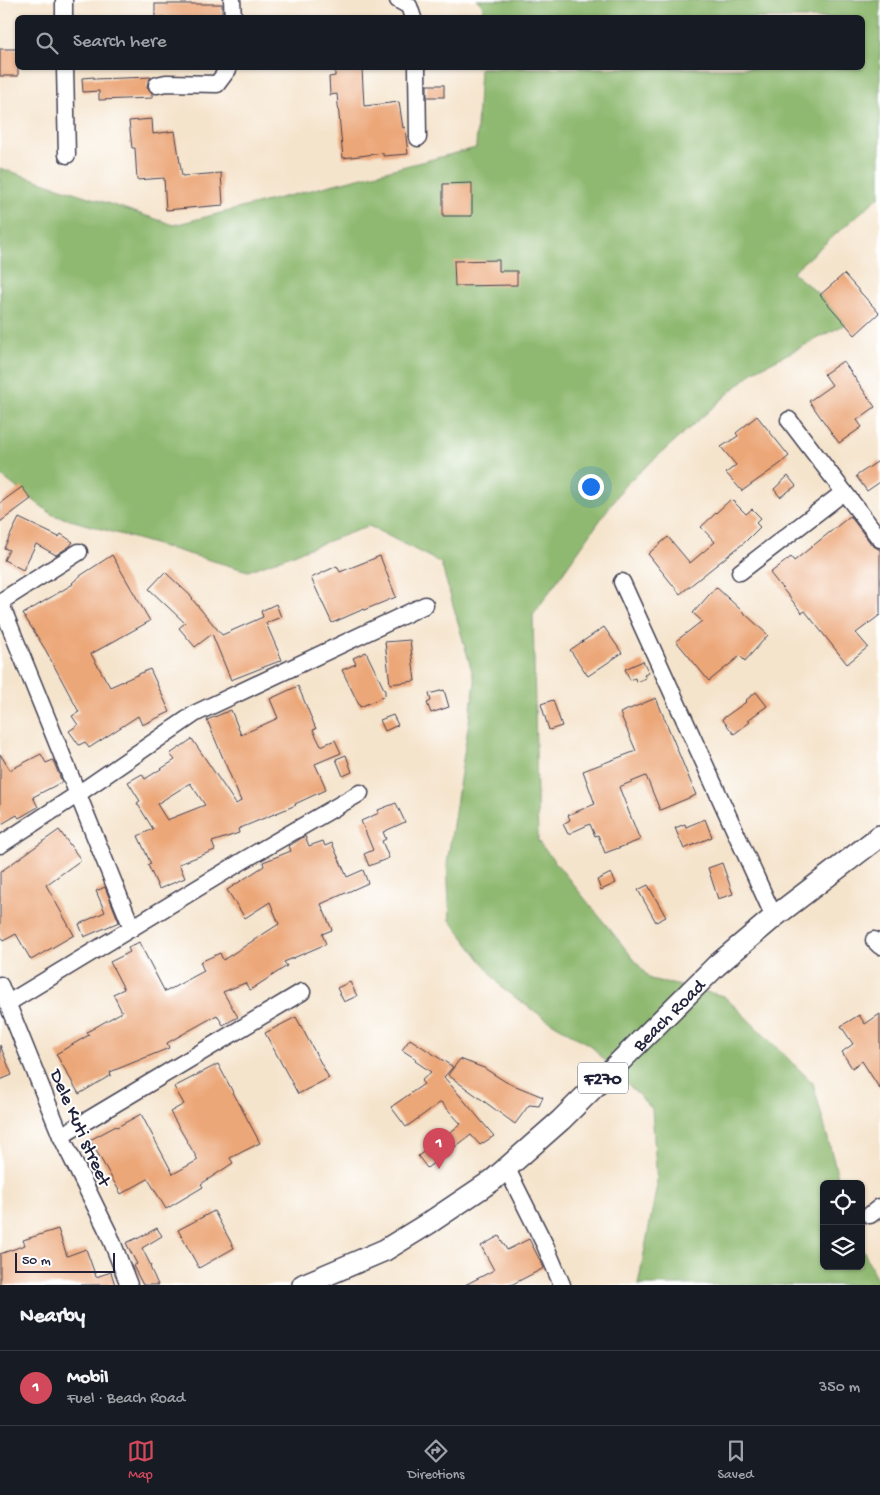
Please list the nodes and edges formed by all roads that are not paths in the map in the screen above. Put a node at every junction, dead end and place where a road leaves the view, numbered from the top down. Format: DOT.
graph roads {
  1 [pos="64,0"];
  2 [pos="232,0"];
  3 [pos="398,0"];
  4 [pos="64,15"];
  5 [pos="233,15"];
  6 [pos="413,15"];
  7 [pos="65,70"];
  8 [pos="228,70"];
  9 [pos="417,70"];
  10 [pos="158,85"];
  11 [pos="418,138"];
  12 [pos="66,155"];
  13 [pos="789,420"];
  14 [pos="844,492"];
  15 [pos="880,539"];
  16 [pos="79,552"];
  17 [pos="740,572"];
  18 [pos="622,582"];
  19 [pos="0,602"];
  20 [pos="425,605"];
  21 [pos="360,793"];
  22 [pos="78,794"];
  23 [pos="880,836"];
  24 [pos="0,845"];
  25 [pos="774,917"];
  26 [pos="132,928"];
  27 [pos="0,985"];
  28 [pos="302,992"];
  29 [pos="8,1003"];
  30 [pos="61,1136"];
  31 [pos="506,1167"];
  32 [pos="129,1285"];
  33 [pos="303,1285"];
  34 [pos="562,1285"];
  1 -- 4 [label="street"];
  2 -- 5 [label="street"];
  3 -- 6 [label="street"];
  7 -- 12 [label="street"];
  8 -- 10 [label="street"];
  9 -- 11 [label="street"];
  13 -- 14 [label="street"];
  14 -- 15 [label="street"];
  14 -- 17 [label="street"];
  16 -- 19 [label="street"];
  18 -- 25 [label="street"];
  19 -- 22 [label="street"];
  20 -- 22 [label="street"];
  21 -- 26 [label="street"];
  22 -- 24 [label="street"];
  22 -- 26 [label="street"];
  23 -- 25 [label="main road, Beach Road / F270"];
  25 -- 31 [label="main road, Beach Road / F270"];
  26 -- 29 [label="street"];
  27 -- 29 [label="street, Dele Kuti street"];
  28 -- 30 [label="street"];
  29 -- 30 [label="street, Dele Kuti street"];
  30 -- 32 [label="street, Dele Kuti street"];
  31 -- 33 [label="main road, Beach Road / F270"];
  31 -- 34 [label="street"];
}
